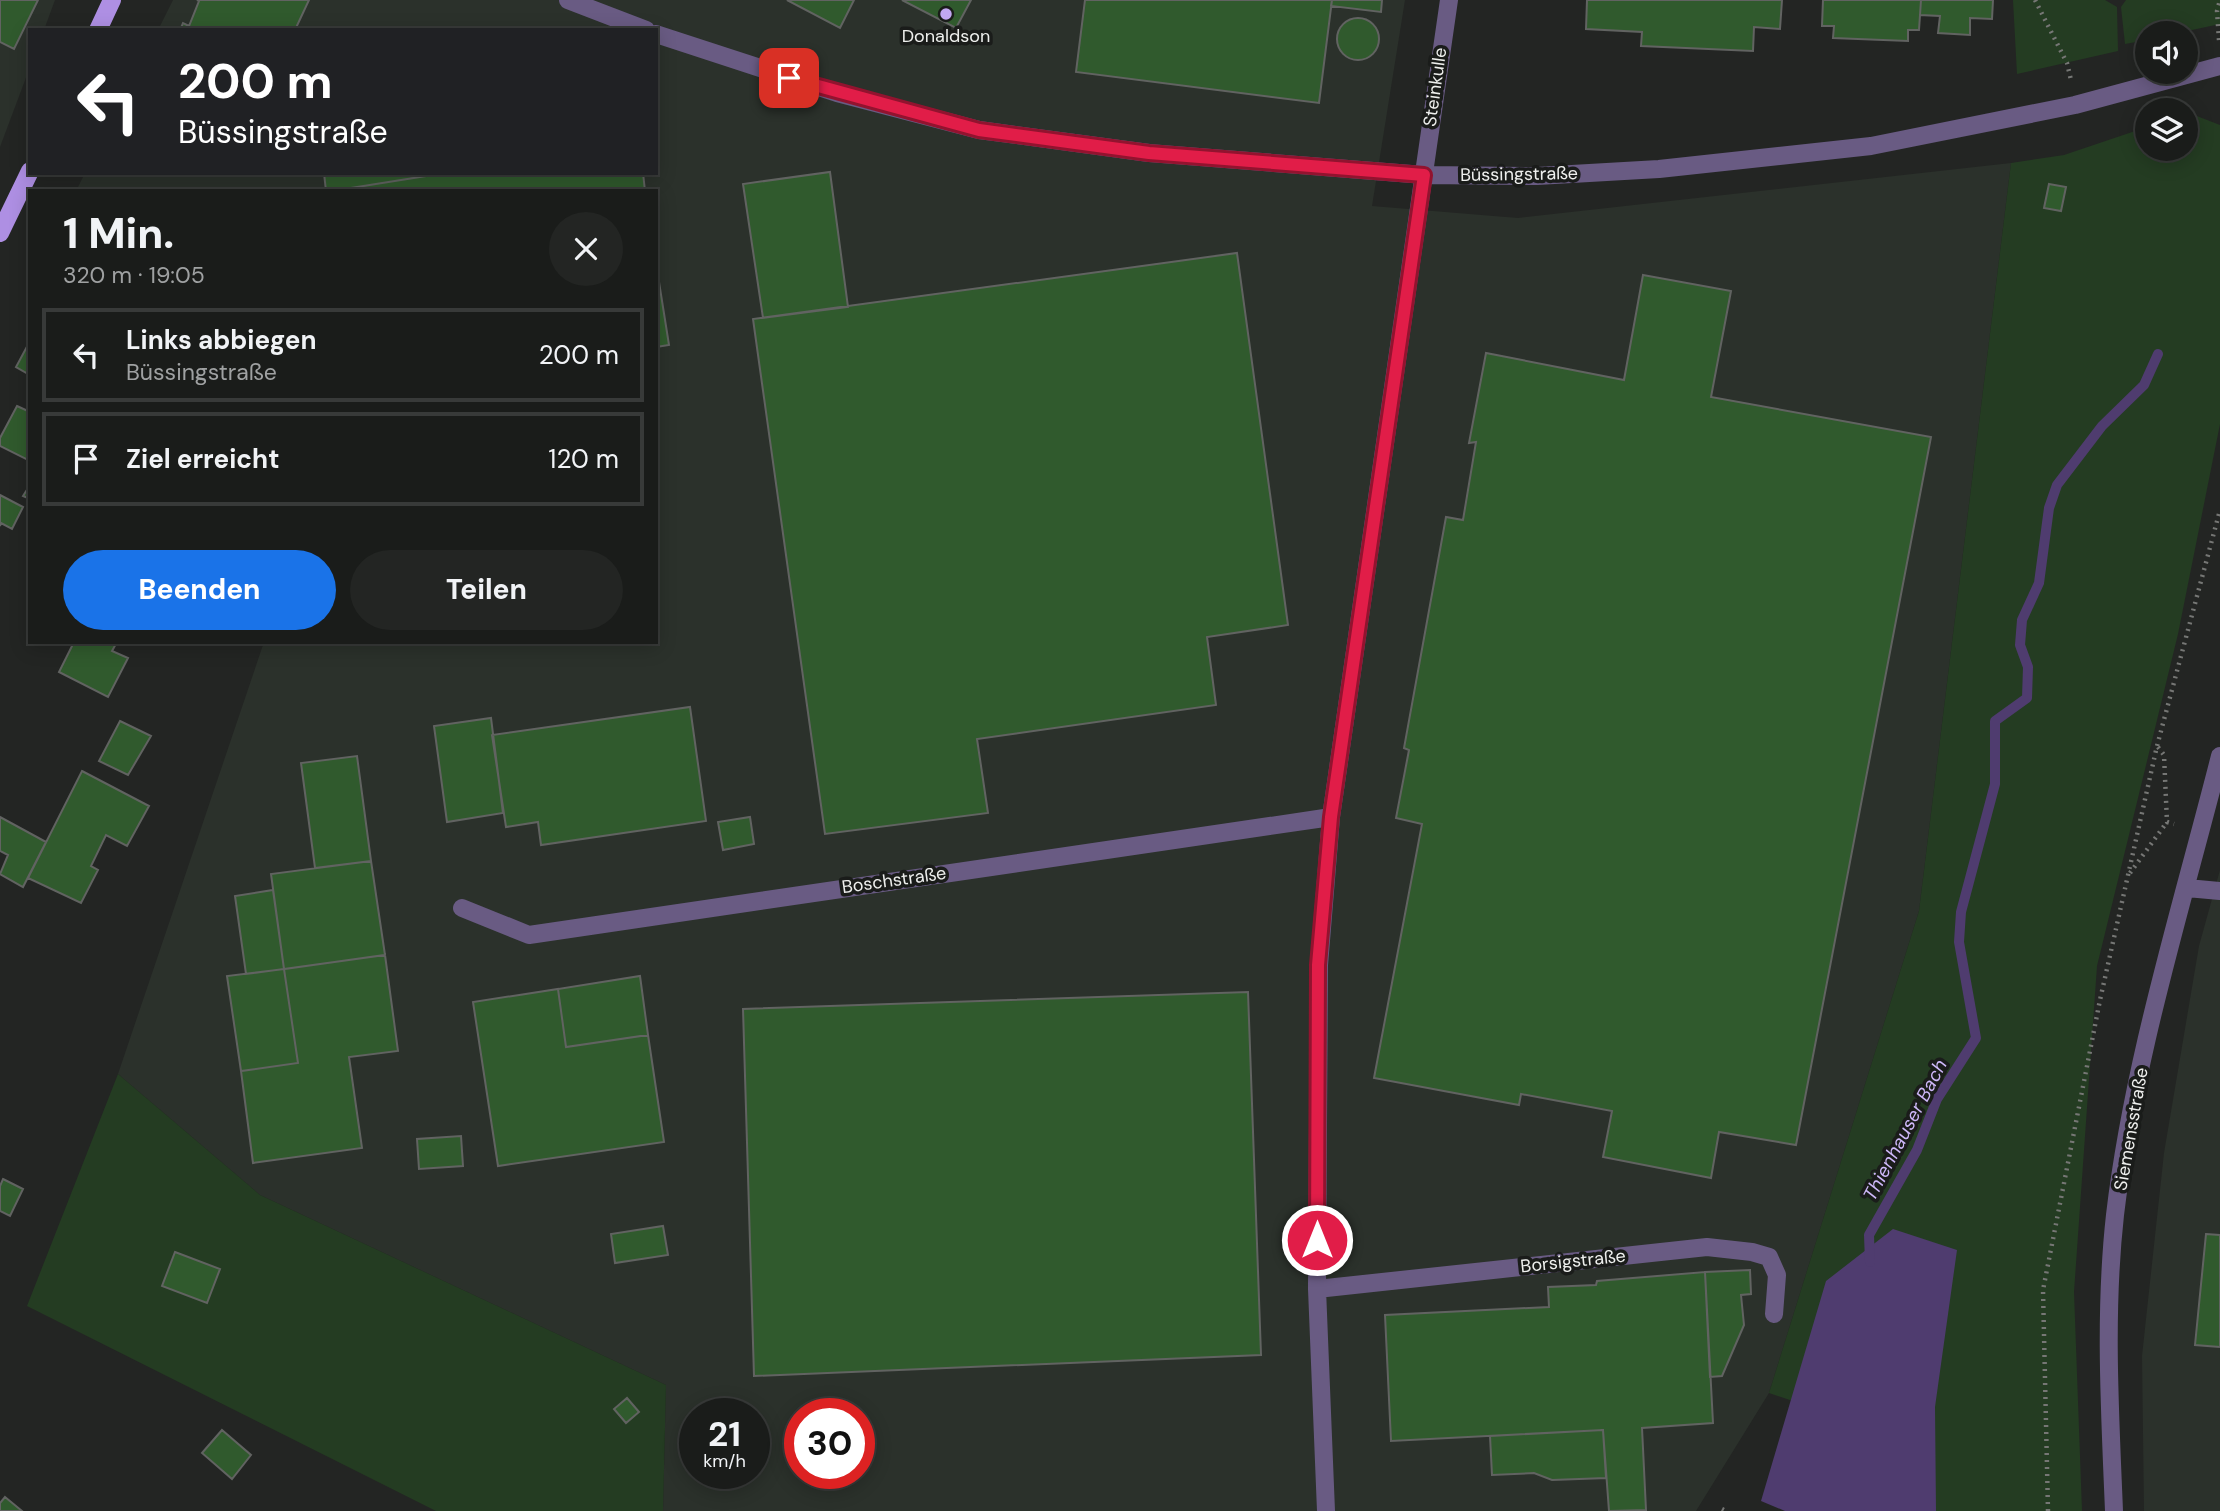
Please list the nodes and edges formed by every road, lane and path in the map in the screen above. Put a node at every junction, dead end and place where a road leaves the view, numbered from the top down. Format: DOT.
graph roads {
  1 [pos="112,0"];
  2 [pos="568,0"];
  3 [pos="1449,0"];
  4 [pos="2035,0"];
  5 [pos="2220,0"];
  6 [pos="99,28"];
  7 [pos="641,28"];
  8 [pos="658,35"];
  9 [pos="2220,44"];
  10 [pos="2220,66"];
  11 [pos="2075,105"];
  12 [pos="28,175"];
  13 [pos="1424,175"];
  14 [pos="0,233"];
  15 [pos="2220,510"];
  16 [pos="2157,746"];
  17 [pos="2220,756"];
  18 [pos="1331,817"];
  19 [pos="2166,822"];
  20 [pos="2201,832"];
  21 [pos="2128,876"];
  22 [pos="2187,888"];
  23 [pos="2220,891"];
  24 [pos="461,908"];
  25 [pos="1317,1289"];
  26 [pos="1774,1314"];
  27 [pos="1326,1511"];
  28 [pos="2048,1511"];
  29 [pos="2114,1511"];
  1 -- 6 [label="main road"];
  2 -- 7 [label="street"];
  3 -- 13 [label="street, Steinkulle"];
  4 -- 11 [label="path"];
  5 -- 9 [label="path"];
  8 -- 13 [label="street, Büssingstraße"];
  10 -- 11 [label="street, Büssingstraße"];
  11 -- 13 [label="street, Büssingstraße"];
  12 -- 14 [label="main road"];
  13 -- 18 [label="street"];
  15 -- 16 [label="path"];
  16 -- 19 [label="path"];
  16 -- 21 [label="path"];
  17 -- 20 [label="street, Siemensstraße"];
  18 -- 24 [label="street, Boschstraße"];
  18 -- 25 [label="street"];
  19 -- 20 [label="path"];
  19 -- 21 [label="path"];
  20 -- 22 [label="street, Siemensstraße"];
  21 -- 28 [label="path"];
  22 -- 23 [label="street"];
  22 -- 29 [label="street, Siemensstraße"];
  25 -- 26 [label="street, Borsigstraße"];
  25 -- 27 [label="street"];
}
